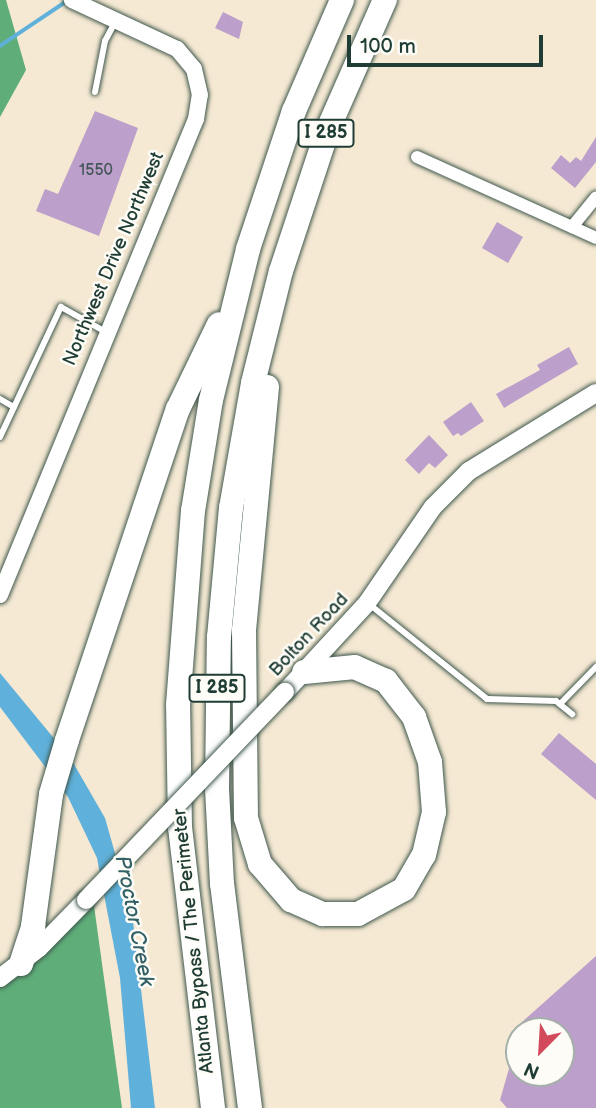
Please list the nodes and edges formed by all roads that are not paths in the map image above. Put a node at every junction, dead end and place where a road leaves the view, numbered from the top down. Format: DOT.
graph roads {
  1 [pos="72,0"];
  2 [pos="342,0"];
  3 [pos="385,0"];
  4 [pos="116,20"];
  5 [pos="95,92"];
  6 [pos="417,157"];
  7 [pos="596,197"];
  8 [pos="572,227"];
  9 [pos="596,238"];
  10 [pos="281,271"];
  11 [pos="235,296"];
  12 [pos="106,332"];
  13 [pos="596,393"];
  14 [pos="0,399"];
  15 [pos="14,407"];
  16 [pos="0,437"];
  17 [pos="0,595"];
  18 [pos="367,603"];
  19 [pos="596,667"];
  20 [pos="304,672"];
  21 [pos="560,704"];
  22 [pos="572,714"];
  23 [pos="21,964"];
  24 [pos="0,978"];
  25 [pos="213,1108"];
  26 [pos="250,1108"];
  1 -- 4 [label="street, Northwest Drive Northwest"];
  2 -- 11 [label="highway, Atlanta Bypass / The Perimeter / I 285"];
  3 -- 10 [label="highway, Atlanta Bypass / The Perimeter / I 285"];
  4 -- 5 [label="lane"];
  4 -- 12 [label="street, Northwest Drive Northwest"];
  6 -- 8 [label="street"];
  7 -- 8 [label="street"];
  8 -- 9 [label="street"];
  10 -- 20 [label="highway"];
  10 -- 26 [label="highway, Atlanta Bypass / The Perimeter / I 285"];
  11 -- 23 [label="highway"];
  11 -- 25 [label="highway, Atlanta Bypass / The Perimeter / I 285"];
  12 -- 15 [label="lane"];
  12 -- 17 [label="street, Northwest Drive Northwest"];
  13 -- 18 [label="main road, Bolton Road"];
  14 -- 15 [label="lane"];
  15 -- 16 [label="lane"];
  18 -- 20 [label="main road, Bolton Road"];
  18 -- 21 [label="lane"];
  19 -- 21 [label="lane"];
  20 -- 23 [label="main road, Bolton Road, bridge"];
  21 -- 22 [label="lane"];
  23 -- 24 [label="main road, Bolton Road"];
}
